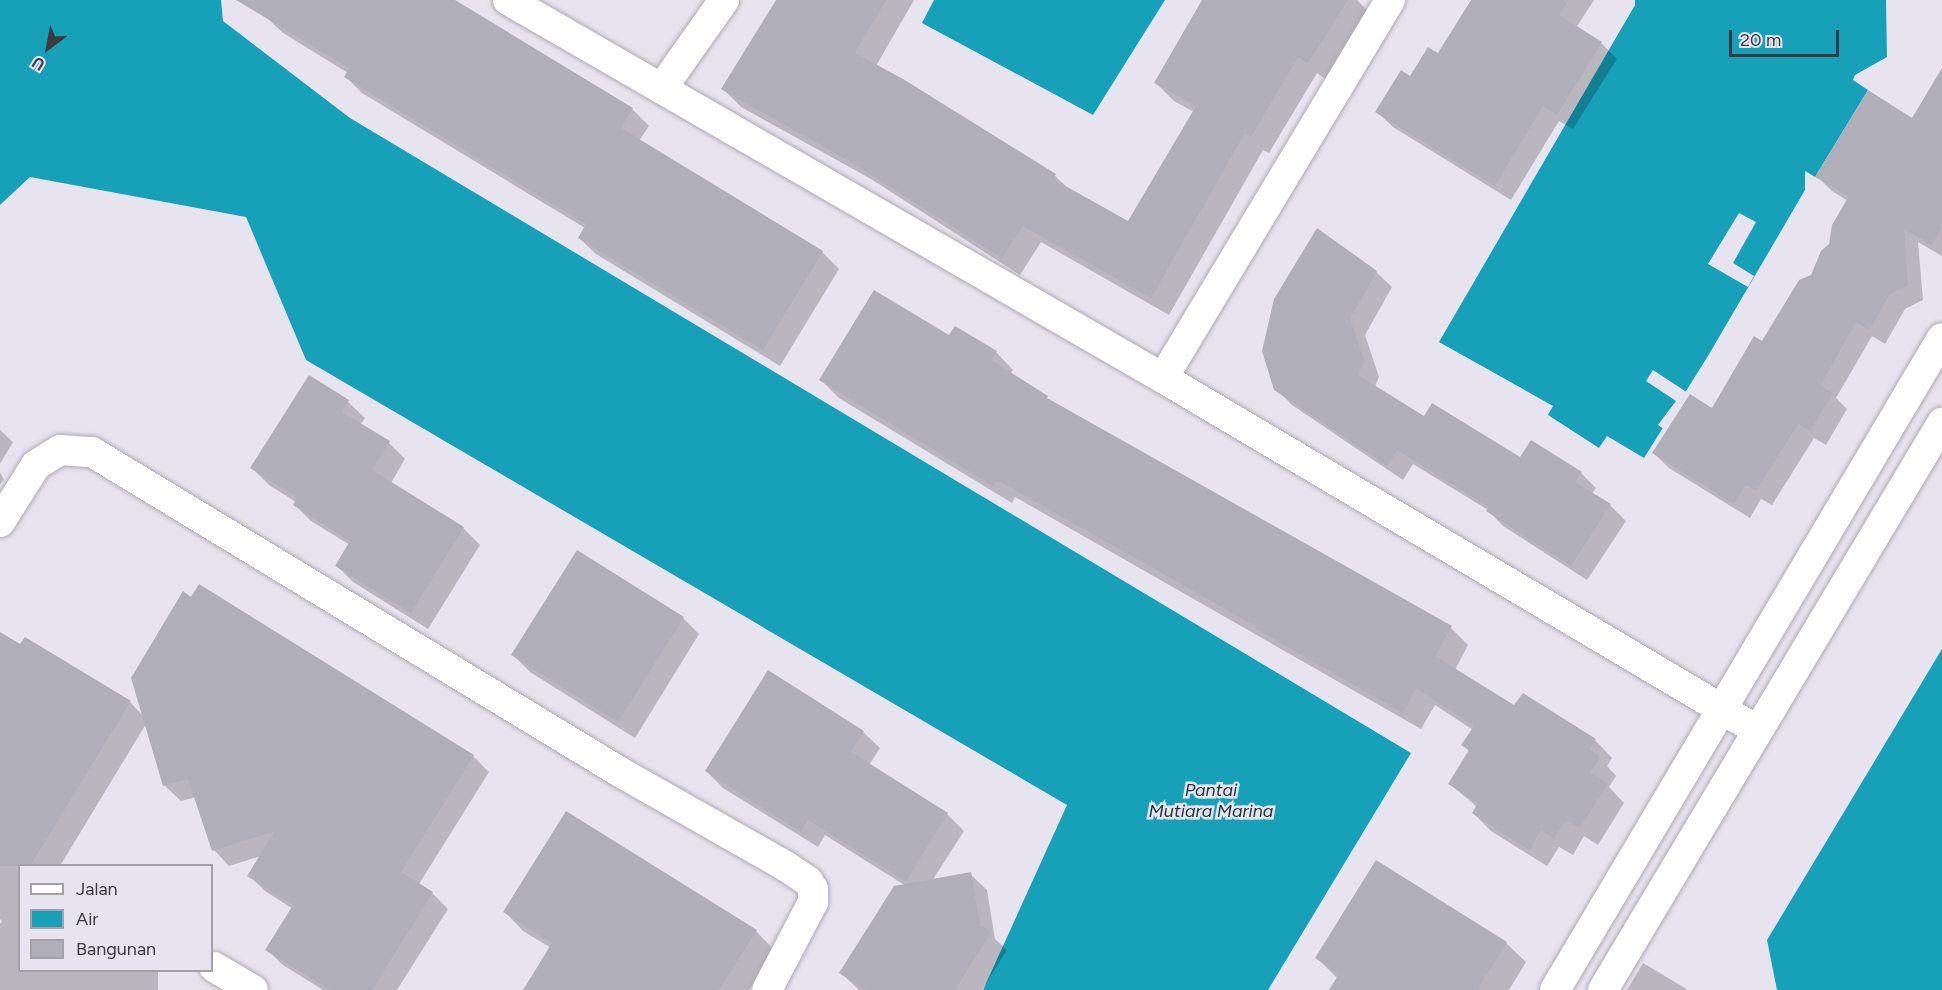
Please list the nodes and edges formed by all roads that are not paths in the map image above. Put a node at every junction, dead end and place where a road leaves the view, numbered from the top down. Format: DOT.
graph roads {
  1 [pos="508,0"];
  2 [pos="724,0"];
  3 [pos="1390,0"];
  4 [pos="662,88"];
  5 [pos="1942,338"];
  6 [pos="1163,378"];
  7 [pos="1942,423"];
  8 [pos="0,522"];
  9 [pos="1721,709"];
  10 [pos="1757,730"];
  11 [pos="214,967"];
  12 [pos="253,990"];
  13 [pos="767,990"];
  14 [pos="1556,990"];
  15 [pos="1603,990"];
  1 -- 4 [label="street"];
  2 -- 4 [label="street"];
  3 -- 6 [label="street"];
  4 -- 6 [label="street"];
  5 -- 9 [label="street"];
  6 -- 9 [label="street"];
  7 -- 10 [label="street"];
  8 -- 13 [label="street"];
  9 -- 10 [label="street"];
  9 -- 14 [label="street"];
  10 -- 15 [label="street"];
  11 -- 12 [label="street"];
}
